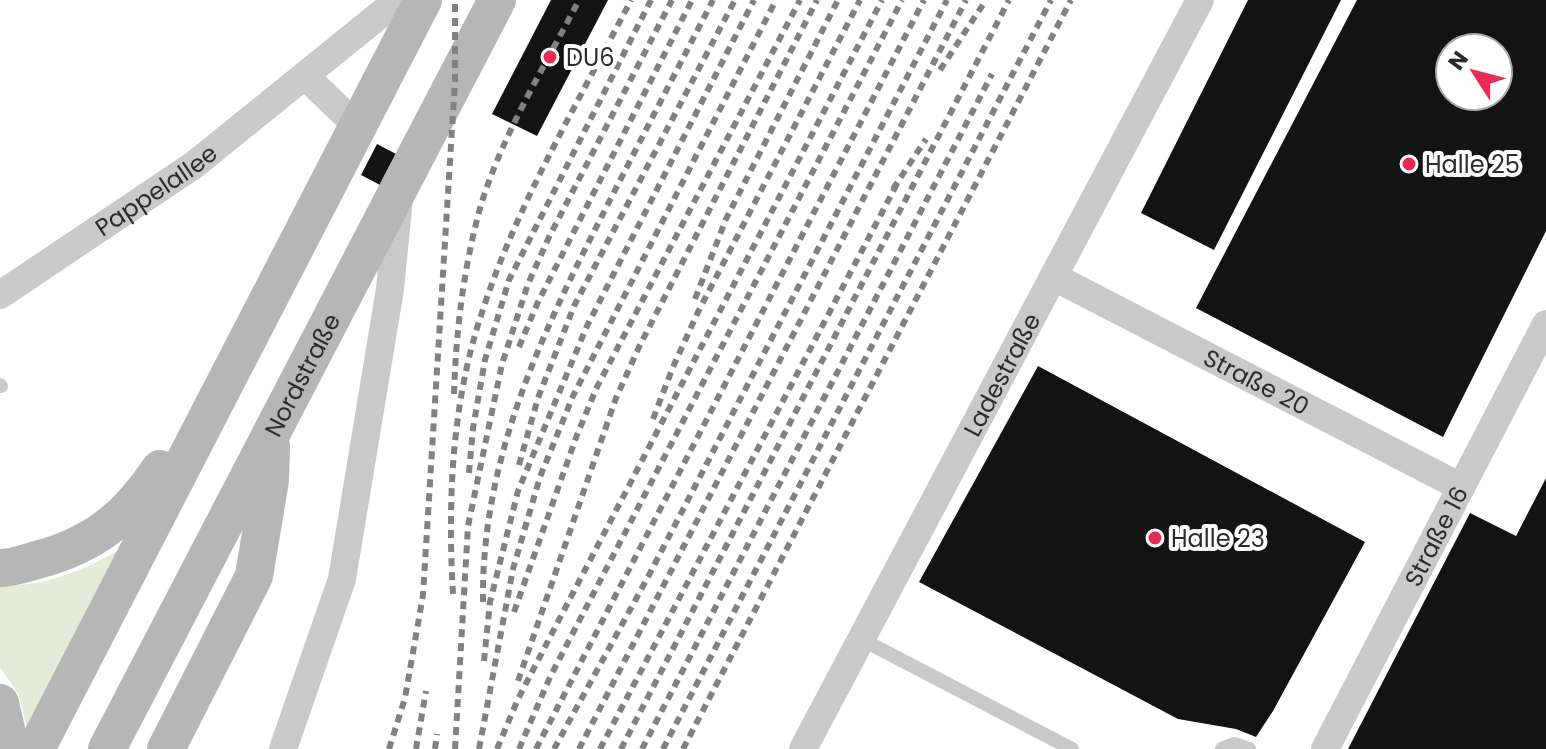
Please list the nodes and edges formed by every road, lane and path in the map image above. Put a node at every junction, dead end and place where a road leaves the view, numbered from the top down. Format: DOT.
graph roads {
  1 [pos="398,0"];
  2 [pos="423,0"];
  3 [pos="497,0"];
  4 [pos="1200,0"];
  5 [pos="305,76"];
  6 [pos="357,126"];
  7 [pos="400,185"];
  8 [pos="1054,277"];
  9 [pos="0,295"];
  10 [pos="1546,324"];
  11 [pos="240,351"];
  12 [pos="271,433"];
  13 [pos="1461,487"];
  14 [pos="0,568"];
  15 [pos="861,639"];
  16 [pos="0,703"];
  17 [pos="7,749"];
  18 [pos="36,749"];
  19 [pos="107,749"];
  20 [pos="166,749"];
  21 [pos="283,749"];
  22 [pos="803,749"];
  23 [pos="1072,749"];
  24 [pos="1222,749"];
  25 [pos="1249,749"];
  26 [pos="1325,749"];
  1 -- 5 [label="street, Pappelallee"];
  2 -- 6 [label="street"];
  3 -- 7 [label="street, Nordstraße"];
  4 -- 8 [label="street, Ladestraße"];
  5 -- 6 [label="street"];
  5 -- 9 [label="street, Pappelallee"];
  6 -- 11 [label="street"];
  7 -- 12 [label="street, Nordstraße"];
  7 -- 21 [label="street"];
  8 -- 13 [label="street, Straße 20"];
  8 -- 15 [label="street, Ladestraße"];
  10 -- 13 [label="street, Straße 16"];
  11 -- 14 [label="street"];
  11 -- 18 [label="street"];
  12 -- 19 [label="street, Nordstraße"];
  12 -- 20 [label="street"];
  13 -- 26 [label="street, Straße 16"];
  15 -- 22 [label="street, Ladestraße"];
  15 -- 23 [label="lane"];
  16 -- 17 [label="street"];
  24 -- 25 [label="lane"];
}
